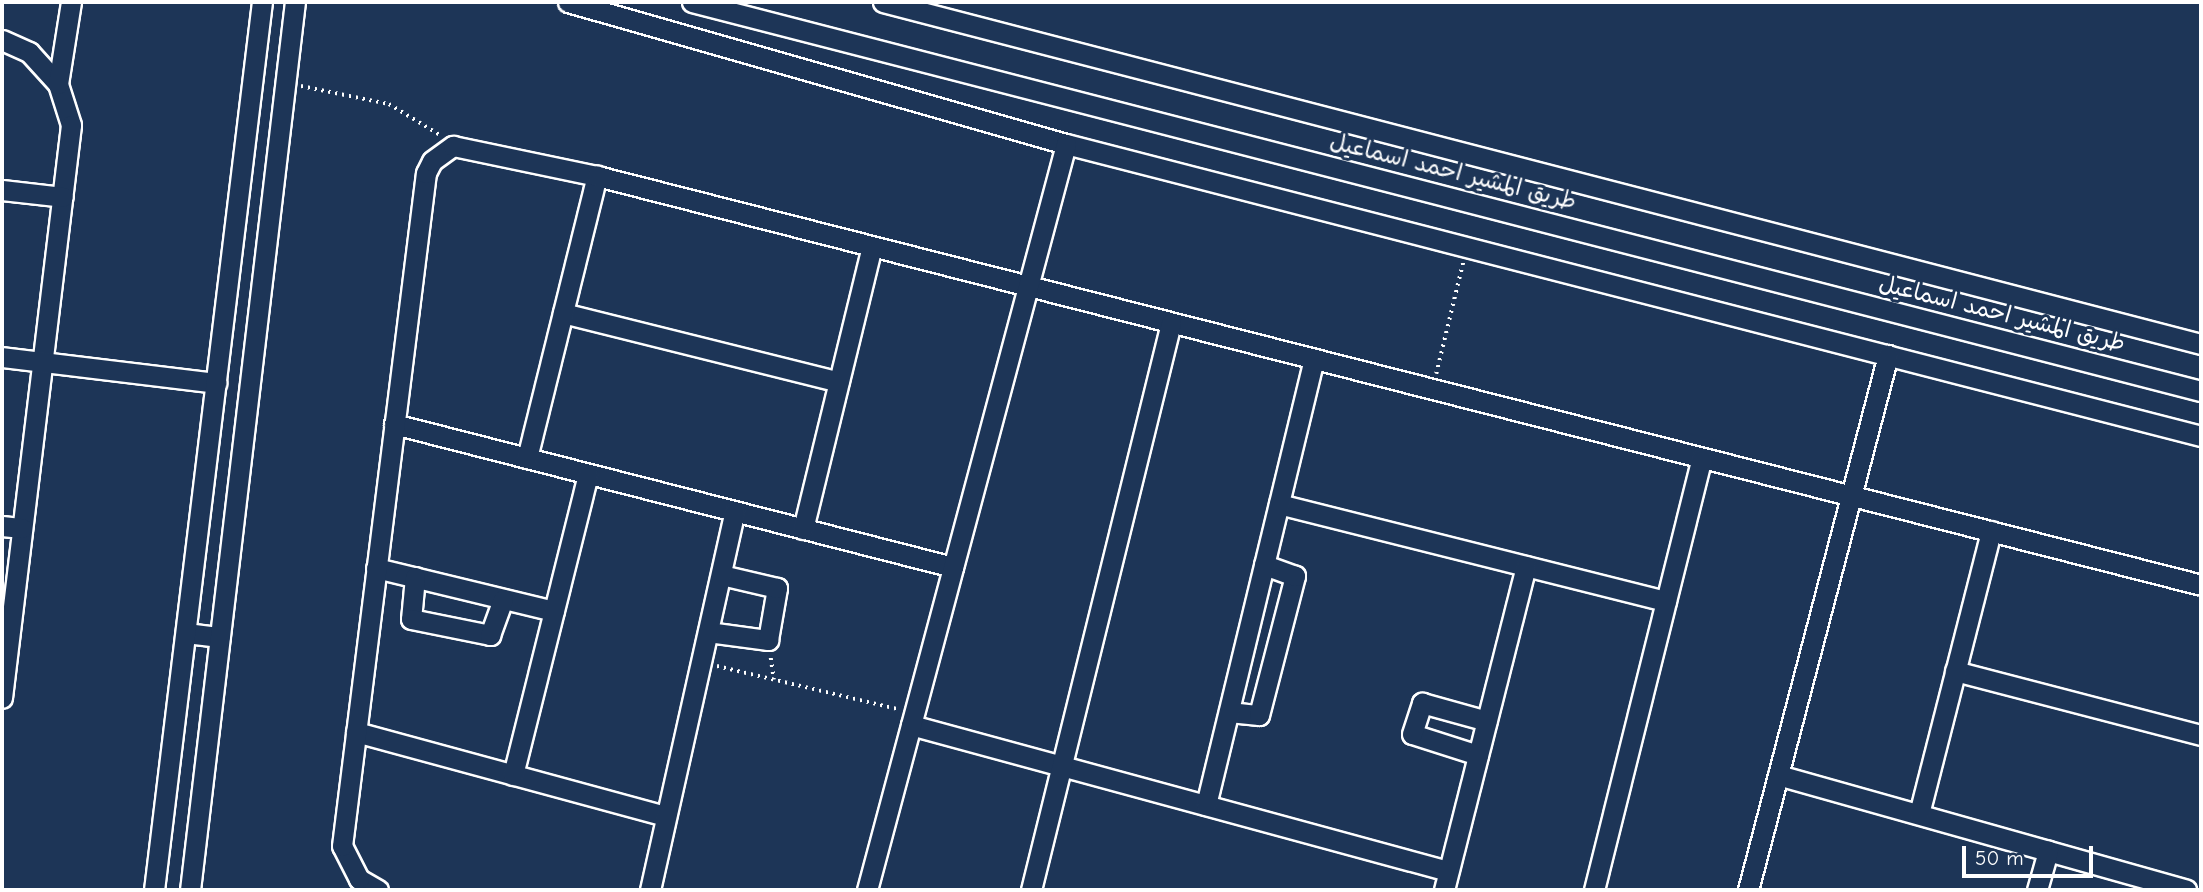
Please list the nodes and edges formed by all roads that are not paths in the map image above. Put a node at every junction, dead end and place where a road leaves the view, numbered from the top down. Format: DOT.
graph roads {
  1 [pos="71,2"];
  2 [pos="262,2"];
  3 [pos="295,2"];
  4 [pos="568,2"];
  5 [pos="692,2"];
  6 [pos="883,2"];
  7 [pos="2,40"];
  8 [pos="58,84"];
  9 [pos="1066,144"];
  10 [pos="597,176"];
  11 [pos="2,190"];
  12 [pos="62,197"];
  13 [pos="872,247"];
  14 [pos="1028,286"];
  15 [pos="563,313"];
  16 [pos="1171,323"];
  17 [pos="2201,344"];
  18 [pos="1888,355"];
  19 [pos="2,357"];
  20 [pos="1314,359"];
  21 [pos="43,362"];
  22 [pos="839,382"];
  23 [pos="216,383"];
  24 [pos="2201,391"];
  25 [pos="394,424"];
  26 [pos="2201,436"];
  27 [pos="527,458"];
  28 [pos="1702,458"];
  29 [pos="588,474"];
  30 [pos="1851,496"];
  31 [pos="1279,505"];
  32 [pos="735,511"];
  33 [pos="2,526"];
  34 [pos="22,528"];
  35 [pos="803,528"];
  36 [pos="1990,531"];
  37 [pos="1264,565"];
  38 [pos="1526,566"];
  39 [pos="953,567"];
  40 [pos="376,568"];
  41 [pos="721,575"];
  42 [pos="415,577"];
  43 [pos="2201,585"];
  44 [pos="503,599"];
  45 [pos="1667,601"];
  46 [pos="554,611"];
  47 [pos="708,632"];
  48 [pos="186,633"];
  49 [pos="220,637"];
  50 [pos="1955,671"];
  51 [pos="2,698"];
  52 [pos="1229,712"];
  53 [pos="913,719"];
  54 [pos="1486,721"];
  55 [pos="356,732"];
  56 [pos="2201,735"];
  57 [pos="1478,755"];
  58 [pos="1062,766"];
  59 [pos="513,775"];
  60 [pos="1778,775"];
  61 [pos="1206,805"];
  62 [pos="1919,814"];
  63 [pos="666,816"];
  64 [pos="2048,851"];
  65 [pos="1446,881"];
  66 [pos="155,890"];
  67 [pos="190,890"];
  68 [pos="378,890"];
  69 [pos="650,890"];
  70 [pos="867,890"];
  71 [pos="1031,890"];
  72 [pos="1596,890"];
  73 [pos="1748,890"];
  74 [pos="2037,890"];
  75 [pos="2186,890"];
  1 -- 8 [label="street"];
  2 -- 23 [label="street"];
  3 -- 49 [label="street"];
  4 -- 9 [label="street"];
  5 -- 24 [label="street, طريق المشير احمد اسماعيل"];
  6 -- 17 [label="street, طريق المشير احمد اسماعيل"];
  7 -- 8 [label="street"];
  8 -- 12 [label="street"];
  9 -- 14 [label="street"];
  9 -- 18 [label="street"];
  10 -- 13 [label="street"];
  10 -- 15 [label="street"];
  10 -- 25 [label="street"];
  11 -- 12 [label="street"];
  12 -- 21 [label="street"];
  13 -- 14 [label="street"];
  13 -- 22 [label="street"];
  14 -- 16 [label="street"];
  14 -- 39 [label="street"];
  15 -- 22 [label="street"];
  15 -- 27 [label="street"];
  16 -- 20 [label="street"];
  16 -- 58 [label="street"];
  18 -- 26 [label="street"];
  18 -- 30 [label="street"];
  19 -- 21 [label="street"];
  20 -- 28 [label="street"];
  20 -- 31 [label="street"];
  21 -- 23 [label="street"];
  21 -- 34 [label="street"];
  22 -- 35 [label="street"];
  23 -- 48 [label="street"];
  25 -- 27 [label="street"];
  25 -- 40 [label="street"];
  27 -- 29 [label="street"];
  28 -- 30 [label="street"];
  28 -- 45 [label="street"];
  29 -- 32 [label="street"];
  29 -- 46 [label="street"];
  30 -- 36 [label="street"];
  30 -- 60 [label="street"];
  31 -- 37 [label="street"];
  31 -- 38 [label="street"];
  32 -- 35 [label="street"];
  32 -- 41 [label="street"];
  33 -- 34 [label="street"];
  34 -- 51 [label="street"];
  35 -- 39 [label="street"];
  36 -- 43 [label="street"];
  36 -- 50 [label="street"];
  37 -- 52 [label="street"];
  37 -- 52 [label="street"];
  38 -- 45 [label="street"];
  38 -- 54 [label="street"];
  39 -- 53 [label="street"];
  40 -- 42 [label="street"];
  40 -- 55 [label="street"];
  41 -- 47 [label="street"];
  41 -- 47 [label="street"];
  42 -- 44 [label="street"];
  42 -- 44 [label="street"];
  44 -- 46 [label="street"];
  45 -- 72 [label="street"];
  46 -- 59 [label="street"];
  47 -- 63 [label="street"];
  48 -- 49 [label="street"];
  48 -- 66 [label="street"];
  49 -- 67 [label="street"];
  50 -- 56 [label="street"];
  50 -- 62 [label="street"];
  52 -- 61 [label="street"];
  53 -- 58 [label="street"];
  53 -- 70 [label="street"];
  54 -- 57 [label="street"];
  54 -- 57 [label="street"];
  55 -- 59 [label="street"];
  55 -- 68 [label="street"];
  57 -- 65 [label="street"];
  58 -- 61 [label="street"];
  58 -- 71 [label="street"];
  59 -- 63 [label="street"];
  60 -- 62 [label="street"];
  60 -- 73 [label="street"];
  61 -- 65 [label="street"];
  62 -- 64 [label="street"];
  63 -- 69 [label="street"];
  64 -- 74 [label="street"];
  64 -- 75 [label="street"];
}
